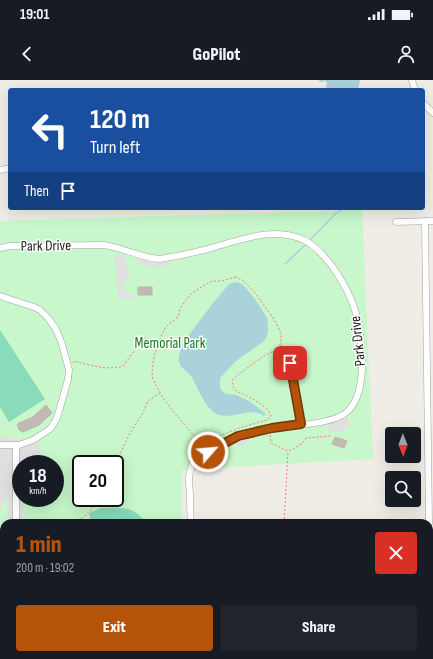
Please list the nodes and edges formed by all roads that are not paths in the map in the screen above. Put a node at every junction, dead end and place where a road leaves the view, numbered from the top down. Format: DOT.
graph roads {
  1 [pos="425,105"];
  2 [pos="433,113"];
  3 [pos="425,221"];
  4 [pos="433,221"];
  5 [pos="396,222"];
  6 [pos="0,248"];
  7 [pos="0,296"];
  8 [pos="290,363"];
  9 [pos="301,424"];
  10 [pos="0,444"];
  11 [pos="16,445"];
  12 [pos="16,519"];
  13 [pos="191,519"];
  14 [pos="429,519"];
  1 -- 2 [label="street"];
  3 -- 4 [label="street"];
  3 -- 5 [label="street"];
  3 -- 14 [label="street"];
  6 -- 9 [label="street, Park Drive"];
  7 -- 11 [label="street"];
  8 -- 9 [label="street"];
  9 -- 13 [label="street, Park Drive"];
  10 -- 11 [label="street"];
  11 -- 12 [label="street"];
}
